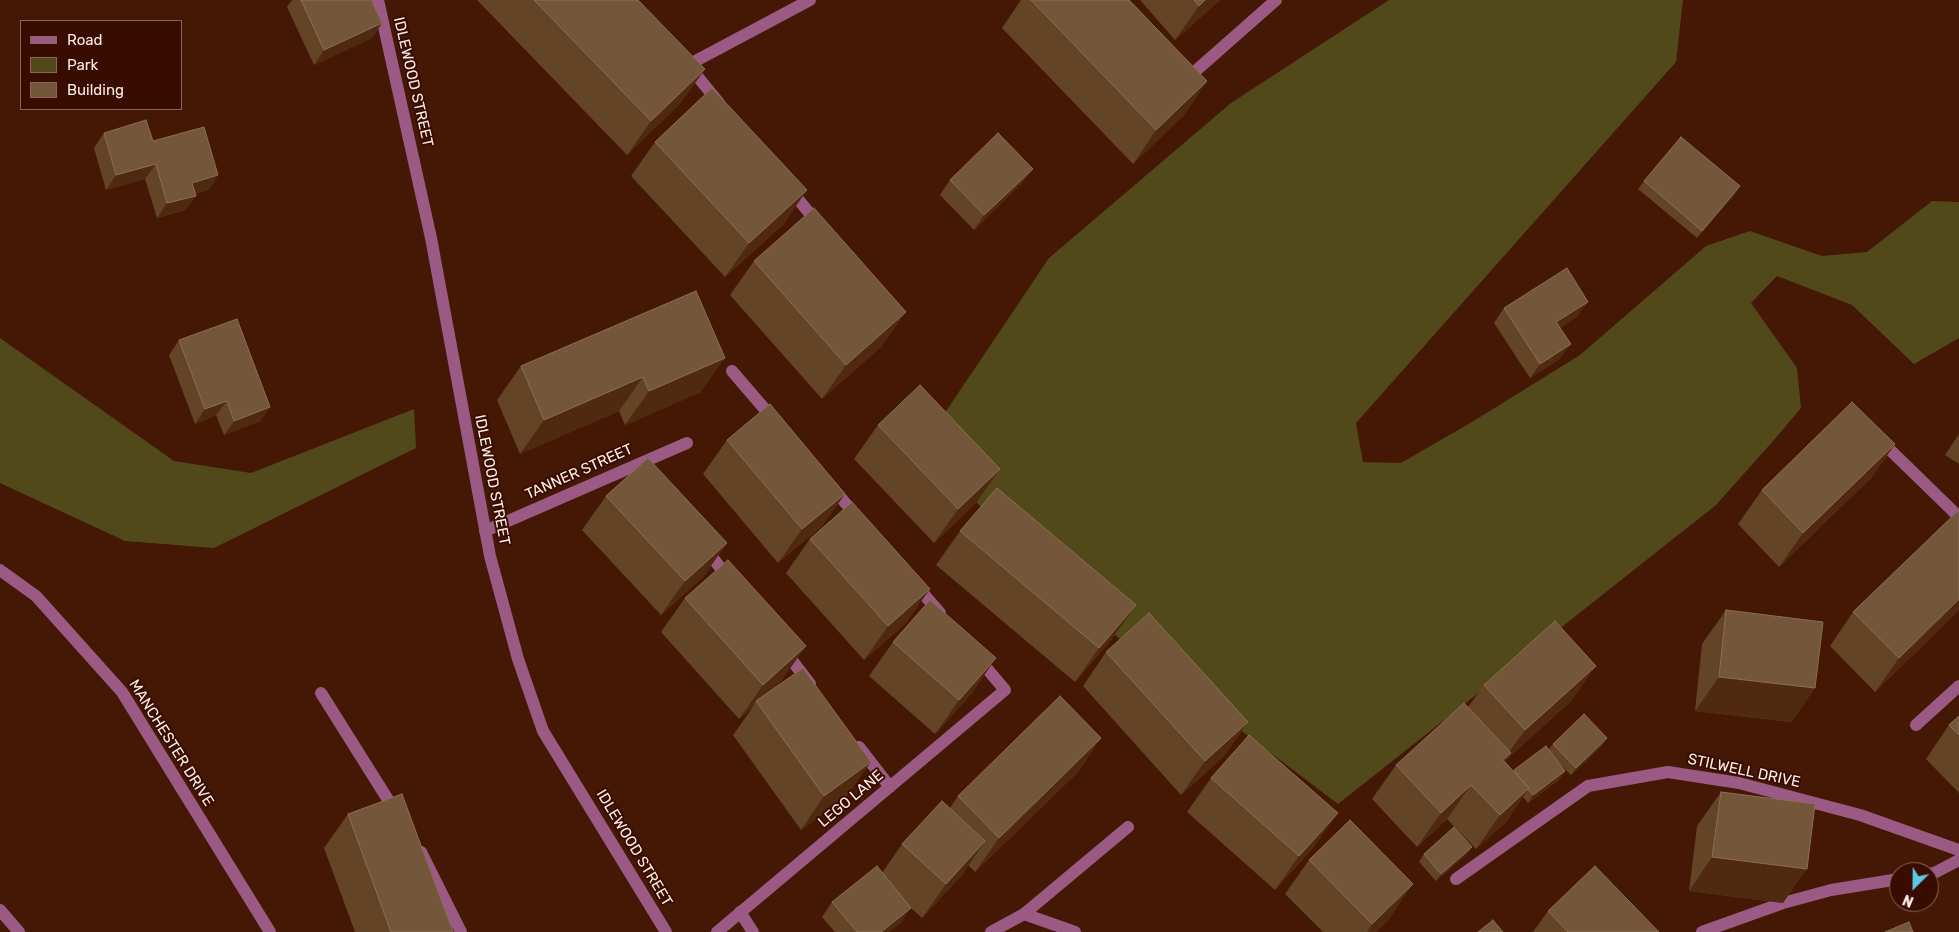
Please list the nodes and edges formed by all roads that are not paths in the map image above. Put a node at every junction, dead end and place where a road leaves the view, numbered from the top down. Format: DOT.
graph roads {
  1 [pos="378,0"];
  2 [pos="810,0"];
  3 [pos="1276,0"];
  4 [pos="1177,64"];
  5 [pos="726,111"];
  6 [pos="782,180"];
  7 [pos="826,234"];
  8 [pos="732,371"];
  9 [pos="784,432"];
  10 [pos="687,443"];
  11 [pos="1883,443"];
  12 [pos="823,477"];
  13 [pos="1959,516"];
  14 [pos="869,530"];
  15 [pos="485,532"];
  16 [pos="695,534"];
  17 [pos="0,570"];
  18 [pos="908,576"];
  19 [pos="737,590"];
  20 [pos="947,622"];
  21 [pos="774,637"];
  22 [pos="966,644"];
  23 [pos="1959,686"];
  24 [pos="817,692"];
  25 [pos="320,693"];
  26 [pos="1916,725"];
  27 [pos="853,739"];
  28 [pos="890,787"];
  29 [pos="404,825"];
  30 [pos="1128,827"];
  31 [pos="414,842"];
  32 [pos="1959,850"];
  33 [pos="1959,860"];
  34 [pos="1939,870"];
  35 [pos="1456,879"];
  36 [pos="1889,881"];
  37 [pos="0,910"];
  38 [pos="740,912"];
  39 [pos="1024,914"];
  40 [pos="19,932"];
  41 [pos="270,932"];
  42 [pos="461,932"];
  43 [pos="666,932"];
  44 [pos="717,932"];
  45 [pos="753,932"];
  46 [pos="990,932"];
  47 [pos="1075,932"];
  48 [pos="1702,932"];
  1 -- 15 [label="street, IDLEWOOD STREET"];
  2 -- 5 [label="street"];
  3 -- 4 [label="street"];
  6 -- 7 [label="street"];
  8 -- 9 [label="street"];
  10 -- 15 [label="street, TANNER STREET"];
  11 -- 13 [label="street"];
  12 -- 14 [label="street"];
  15 -- 43 [label="street, IDLEWOOD STREET"];
  16 -- 19 [label="street"];
  17 -- 41 [label="street, MANCHESTER DRIVE"];
  18 -- 20 [label="street"];
  21 -- 24 [label="street"];
  22 -- 28 [label="street, LEGO LANE"];
  23 -- 26 [label="street"];
  25 -- 29 [label="street"];
  27 -- 28 [label="street"];
  28 -- 38 [label="street, LEGO LANE"];
  30 -- 39 [label="street"];
  31 -- 42 [label="street"];
  32 -- 35 [label="street, STILWELL DRIVE"];
  33 -- 34 [label="street"];
  36 -- 48 [label="street"];
  37 -- 40 [label="street"];
  38 -- 44 [label="street, LEGO LANE"];
  38 -- 45 [label="street"];
  39 -- 46 [label="street"];
  39 -- 47 [label="street"];
}
